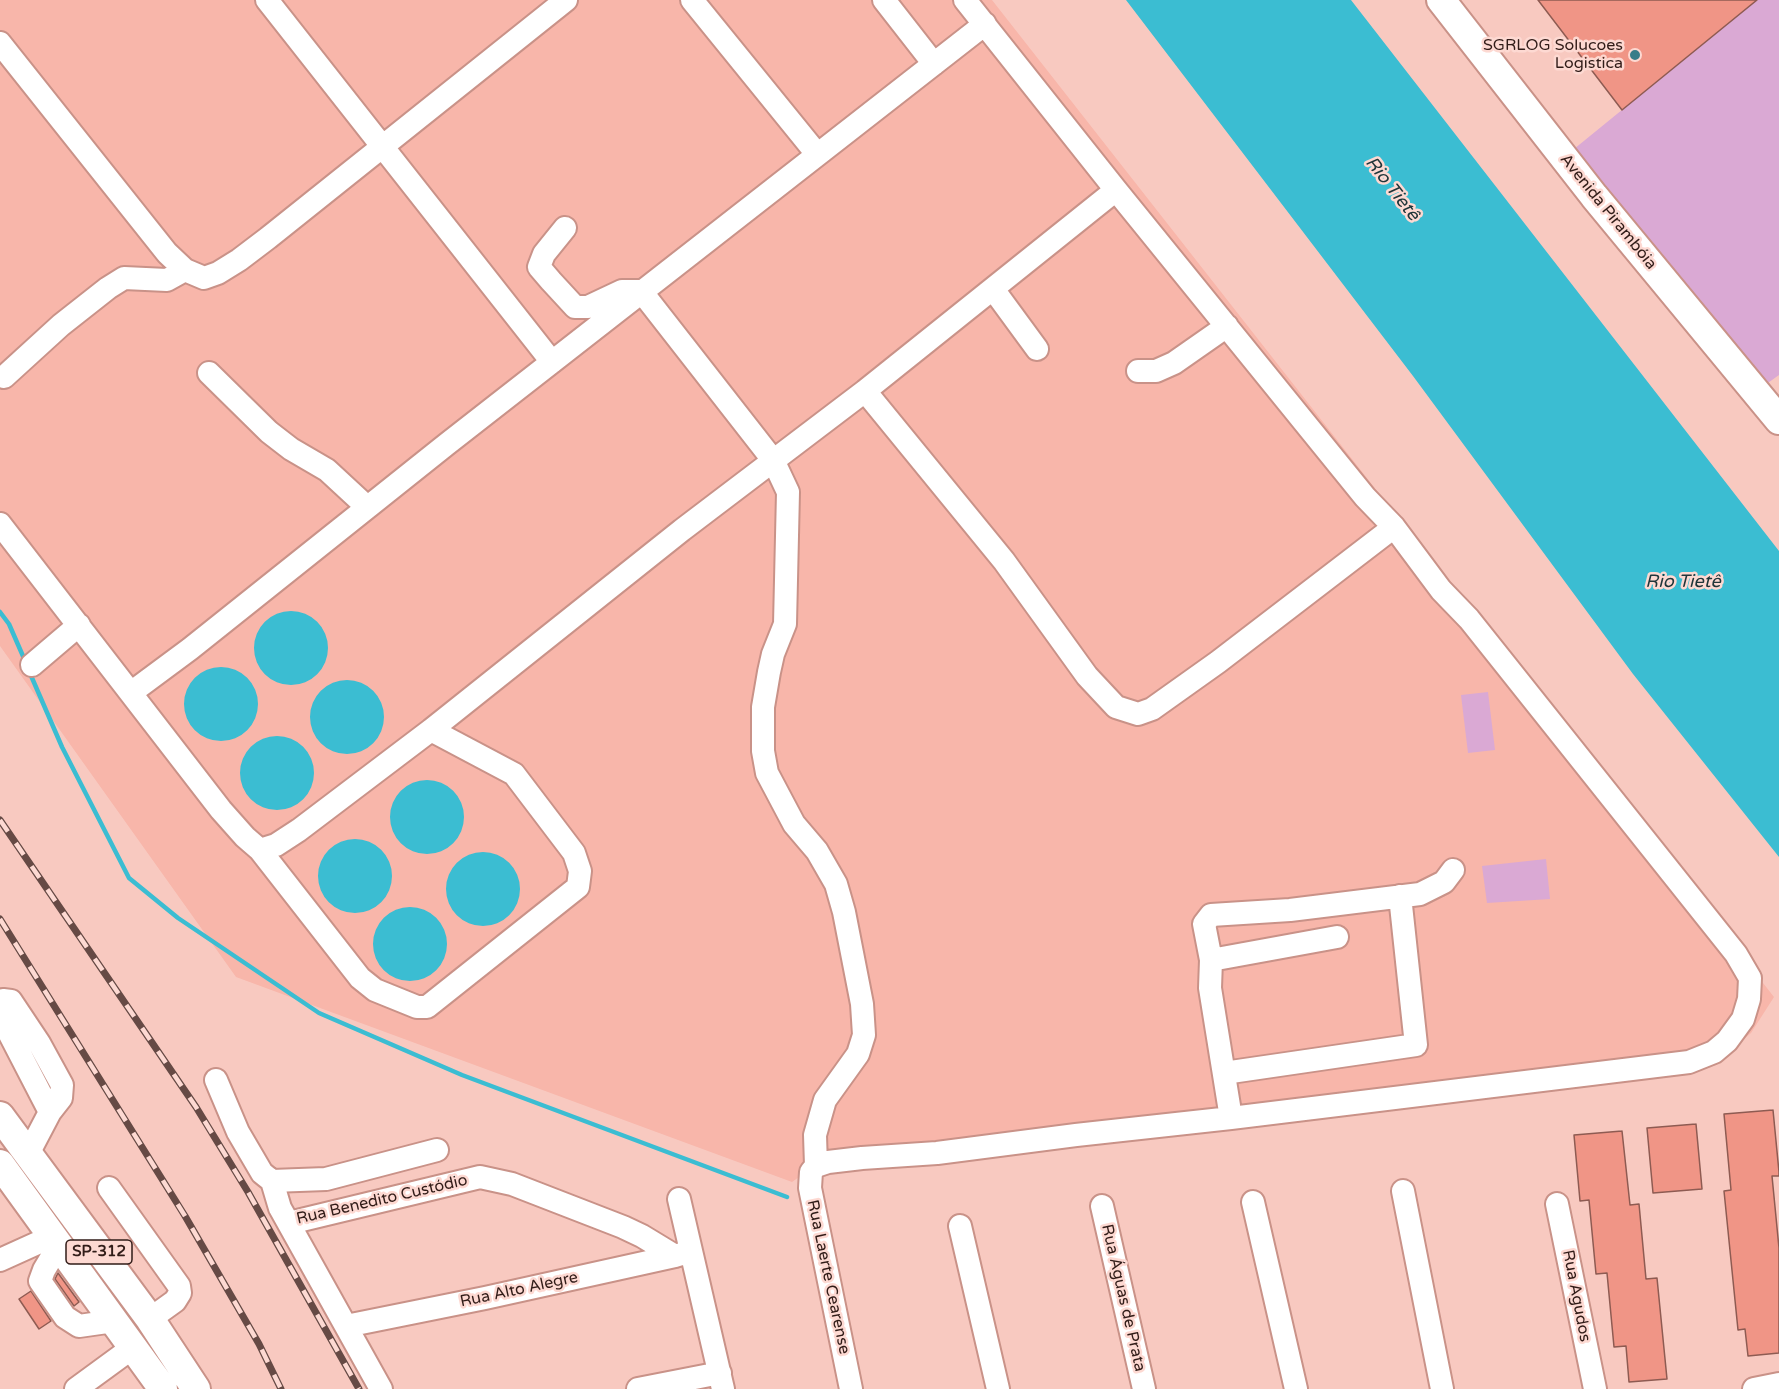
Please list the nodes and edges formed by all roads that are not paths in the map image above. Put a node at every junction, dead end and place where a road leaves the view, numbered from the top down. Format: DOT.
graph roads {
  1 [pos="267,0"];
  2 [pos="566,0"];
  3 [pos="692,0"];
  4 [pos="884,0"];
  5 [pos="965,0"];
  6 [pos="1442,0"];
  7 [pos="984,24"];
  8 [pos="0,43"];
  9 [pos="934,64"];
  10 [pos="382,145"];
  11 [pos="817,154"];
  12 [pos="1116,190"];
  13 [pos="565,228"];
  14 [pos="185,270"];
  15 [pos="993,289"];
  16 [pos="641,291"];
  17 [pos="1227,326"];
  18 [pos="1037,349"];
  19 [pos="552,362"];
  20 [pos="1138,371"];
  21 [pos="209,373"];
  22 [pos="4,377"];
  23 [pos="865,391"];
  24 [pos="1777,416"];
  25 [pos="773,460"];
  26 [pos="367,507"];
  27 [pos="0,524"];
  28 [pos="1394,527"];
  29 [pos="79,625"];
  30 [pos="32,665"];
  31 [pos="132,692"];
  32 [pos="431,730"];
  33 [pos="260,850"];
  34 [pos="1453,870"];
  35 [pos="1400,896"];
  36 [pos="1290,910"];
  37 [pos="1337,937"];
  38 [pos="1289,945"];
  39 [pos="1211,960"];
  40 [pos="1224,1073"];
  41 [pos="216,1080"];
  42 [pos="50,1112"];
  43 [pos="0,1116"];
  44 [pos="1231,1118"];
  45 [pos="437,1150"];
  46 [pos="28,1154"];
  47 [pos="0,1164"];
  48 [pos="816,1166"];
  49 [pos="272,1182"];
  50 [pos="109,1188"];
  51 [pos="1402,1191"];
  52 [pos="679,1199"];
  53 [pos="1253,1202"];
  54 [pos="1557,1204"];
  55 [pos="1102,1206"];
  56 [pos="284,1215"];
  57 [pos="960,1226"];
  58 [pos="56,1240"];
  59 [pos="683,1253"];
  60 [pos="0,1260"];
  61 [pos="150,1319"];
  62 [pos="114,1321"];
  63 [pos="346,1326"];
  64 [pos="132,1348"];
  65 [pos="721,1381"];
  66 [pos="1779,1384"];
  67 [pos="76,1389"];
  68 [pos="163,1389"];
  69 [pos="196,1389"];
  70 [pos="381,1389"];
  71 [pos="638,1389"];
  72 [pos="851,1389"];
  73 [pos="998,1389"];
  74 [pos="1144,1389"];
  75 [pos="1296,1389"];
  76 [pos="1442,1389"];
  77 [pos="1594,1389"];
  78 [pos="1754,1389"];
  1 -- 10 [label="street"];
  2 -- 10 [label="street"];
  3 -- 11 [label="street"];
  4 -- 9 [label="street"];
  5 -- 7 [label="street"];
  6 -- 24 [label="main road, Avenida Pirambóia"];
  7 -- 9 [label="street"];
  7 -- 12 [label="street"];
  8 -- 14 [label="street"];
  9 -- 11 [label="street"];
  10 -- 14 [label="street"];
  10 -- 19 [label="street"];
  11 -- 16 [label="street"];
  12 -- 15 [label="street"];
  12 -- 17 [label="street"];
  13 -- 16 [label="street"];
  14 -- 22 [label="street"];
  15 -- 18 [label="street"];
  15 -- 23 [label="street"];
  16 -- 19 [label="street"];
  16 -- 25 [label="street, Rua Laerte Cearense"];
  17 -- 20 [label="street"];
  17 -- 28 [label="street"];
  19 -- 26 [label="street"];
  21 -- 26 [label="street"];
  23 -- 25 [label="street"];
  23 -- 28 [label="street"];
  25 -- 32 [label="street"];
  25 -- 48 [label="street, Rua Laerte Cearense"];
  26 -- 31 [label="street"];
  27 -- 29 [label="street"];
  28 -- 44 [label="street"];
  29 -- 30 [label="street"];
  29 -- 31 [label="street"];
  31 -- 33 [label="street"];
  32 -- 33 [label="street"];
  32 -- 33 [label="street"];
  34 -- 35 [label="street"];
  35 -- 36 [label="street"];
  35 -- 40 [label="street"];
  36 -- 38 [label="street"];
  36 -- 39 [label="street"];
  37 -- 38 [label="street"];
  38 -- 39 [label="street"];
  39 -- 40 [label="street"];
  40 -- 44 [label="street"];
  41 -- 49 [label="street"];
  42 -- 46 [label="street"];
  43 -- 46 [label="main road, SP-312"];
  44 -- 48 [label="street"];
  45 -- 49 [label="street"];
  46 -- 61 [label="main road, SP-312"];
  47 -- 58 [label="main road, SP-312"];
  48 -- 72 [label="street, Rua Laerte Cearense"];
  49 -- 56 [label="street"];
  50 -- 61 [label="street"];
  51 -- 76 [label="street"];
  52 -- 59 [label="street"];
  53 -- 75 [label="street"];
  54 -- 77 [label="street, Rua Agudos"];
  55 -- 74 [label="street, Rua Águas de Prata"];
  56 -- 59 [label="street, Rua Benedito Custódio"];
  56 -- 63 [label="street"];
  57 -- 73 [label="street"];
  58 -- 60 [label="street"];
  58 -- 62 [label="main road, SP-312"];
  58 -- 62 [label="street"];
  59 -- 63 [label="street, Rua Alto Alegre"];
  59 -- 65 [label="street"];
  61 -- 69 [label="main road, SP-312"];
  62 -- 64 [label="main road, SP-312"];
  63 -- 70 [label="street"];
  64 -- 67 [label="street"];
  64 -- 68 [label="main road, SP-312"];
  65 -- 71 [label="street"];
  66 -- 78 [label="street"];
}
